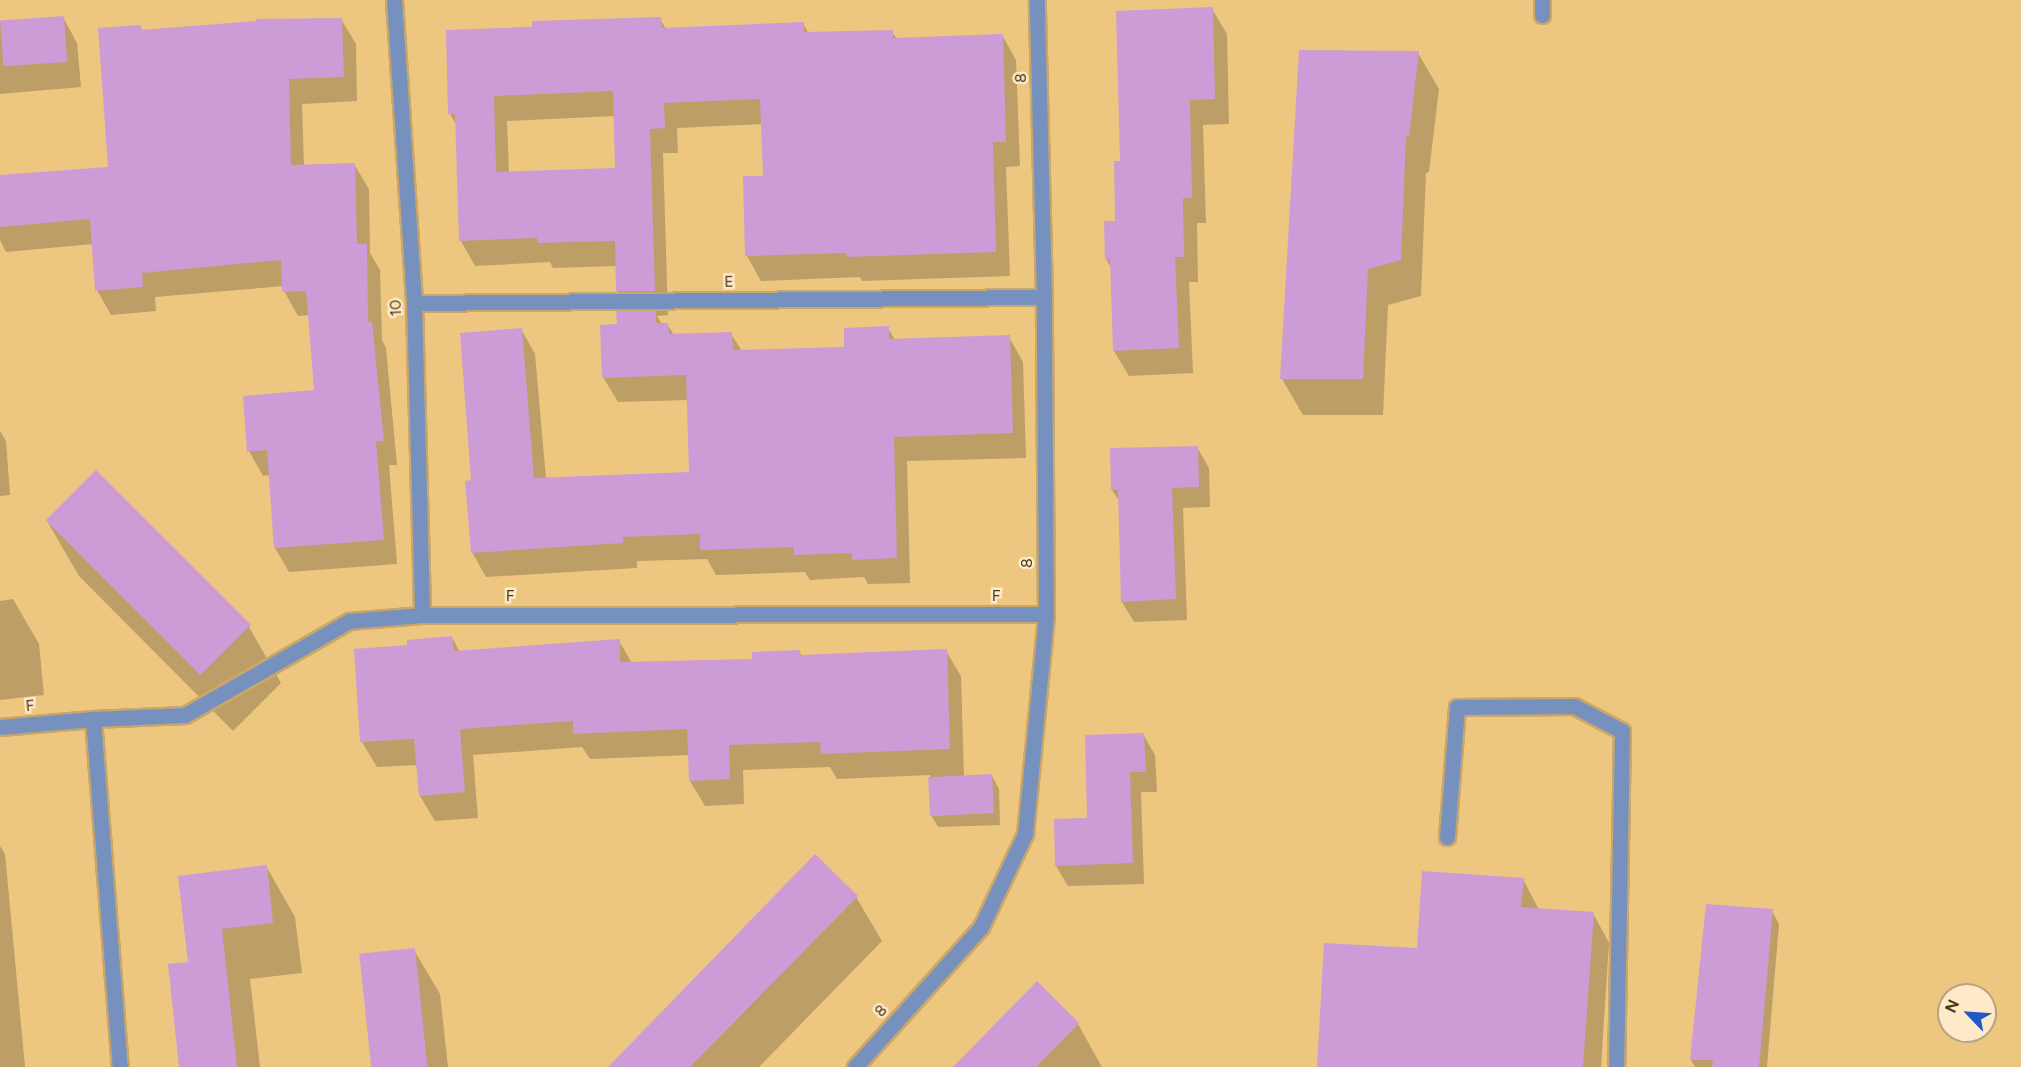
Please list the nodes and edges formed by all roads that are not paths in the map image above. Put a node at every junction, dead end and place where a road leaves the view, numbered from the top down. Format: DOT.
graph roads {
  1 [pos="394,0"];
  2 [pos="1037,0"];
  3 [pos="1044,297"];
  4 [pos="414,303"];
  5 [pos="1046,614"];
  6 [pos="422,615"];
  7 [pos="93,719"];
  8 [pos="0,727"];
  9 [pos="1447,837"];
  10 [pos="120,1067"];
  11 [pos="855,1067"];
  12 [pos="1616,1067"];
  1 -- 4 [label="street, 10"];
  2 -- 3 [label="street, 8"];
  3 -- 4 [label="street, E"];
  3 -- 5 [label="street, 8"];
  4 -- 6 [label="street, 10"];
  5 -- 6 [label="street, F"];
  5 -- 11 [label="street, 8"];
  6 -- 7 [label="street, F"];
  7 -- 8 [label="street, F"];
  7 -- 10 [label="street"];
  9 -- 12 [label="street"];
}
